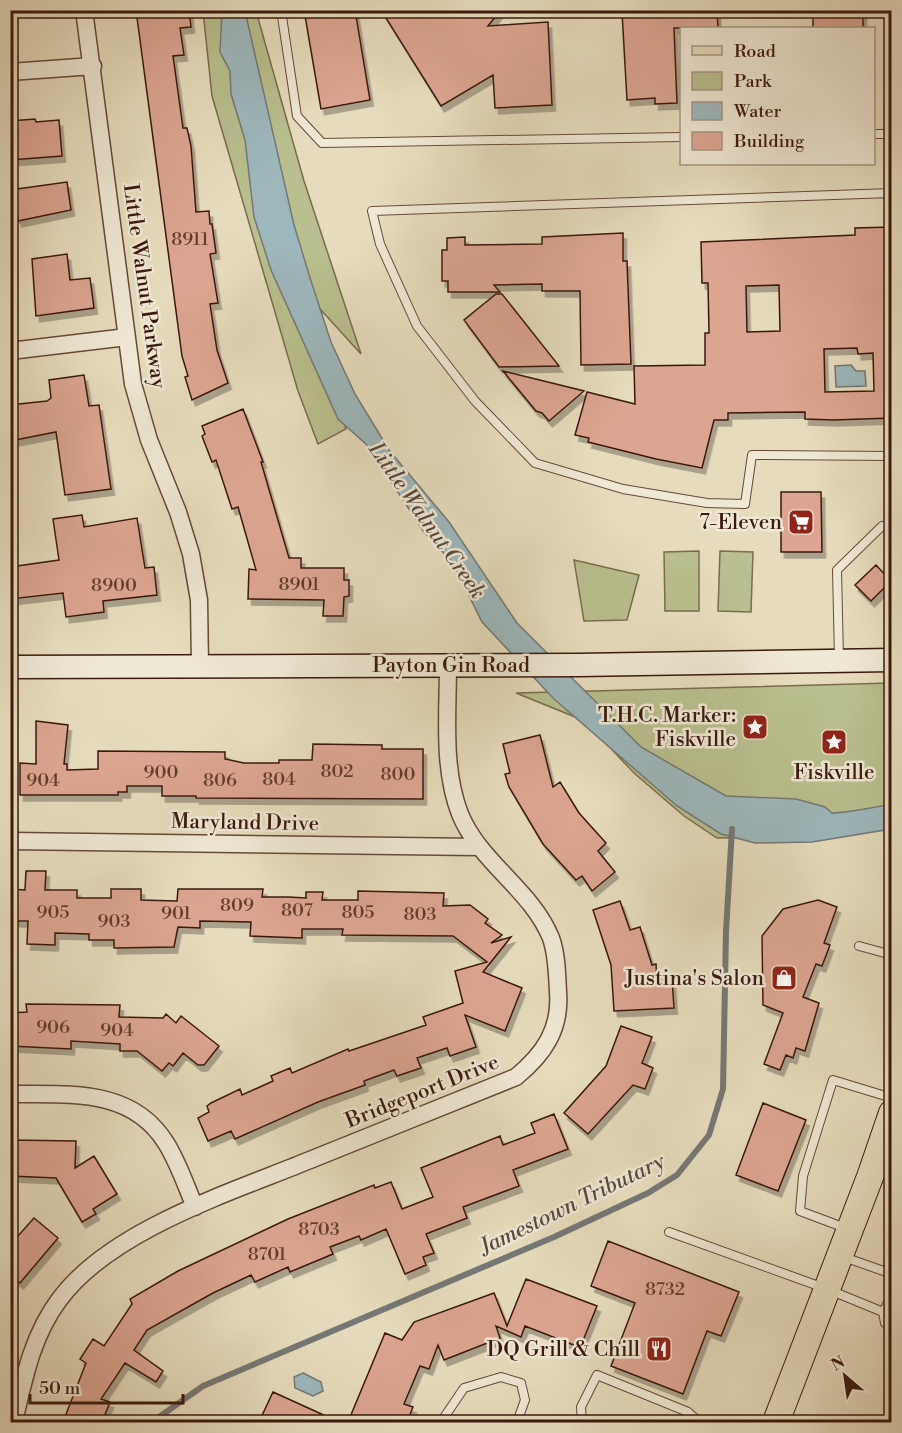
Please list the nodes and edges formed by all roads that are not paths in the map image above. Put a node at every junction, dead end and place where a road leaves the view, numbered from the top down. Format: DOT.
graph roads {
  1 [pos="84,10"];
  2 [pos="281,10"];
  3 [pos="93,66"];
  4 [pos="10,72"];
  5 [pos="875,134"];
  6 [pos="891,134"];
  7 [pos="680,137"];
  8 [pos="891,193"];
  9 [pos="127,337"];
  10 [pos="10,351"];
  11 [pos="891,456"];
  12 [pos="891,525"];
  13 [pos="839,659"];
  14 [pos="891,660"];
  15 [pos="448,664"];
  16 [pos="10,667"];
  17 [pos="200,667"];
  18 [pos="10,842"];
  19 [pos="478,847"];
  20 [pos="859,946"];
  21 [pos="891,955"];
  22 [pos="10,1094"];
  23 [pos="891,1098"];
  24 [pos="891,1113"];
  25 [pos="886,1147"];
  26 [pos="195,1207"];
  27 [pos="850,1230"];
  28 [pos="669,1232"];
  29 [pos="840,1255"];
  30 [pos="891,1274"];
  31 [pos="827,1289"];
  32 [pos="891,1295"];
  33 [pos="883,1312"];
  34 [pos="891,1327"];
  35 [pos="14,1422"];
  36 [pos="441,1422"];
  37 [pos="517,1422"];
  38 [pos="582,1422"];
  39 [pos="699,1422"];
  40 [pos="776,1422"];
  1 -- 3 [label="street, Little Walnut Parkway"];
  2 -- 7 [label="lane"];
  3 -- 4 [label="street"];
  3 -- 9 [label="street, Little Walnut Parkway"];
  5 -- 6 [label="lane"];
  8 -- 11 [label="lane"];
  9 -- 10 [label="street"];
  9 -- 17 [label="street, Little Walnut Parkway"];
  12 -- 13 [label="lane"];
  13 -- 14 [label="street, Payton Gin Road"];
  13 -- 15 [label="street, Payton Gin Road"];
  15 -- 17 [label="street, Payton Gin Road"];
  15 -- 19 [label="street, Bridgeport Drive"];
  16 -- 17 [label="street, Payton Gin Road"];
  18 -- 19 [label="street, Maryland Drive"];
  19 -- 26 [label="street, Bridgeport Drive"];
  20 -- 21 [label="lane"];
  22 -- 26 [label="street"];
  23 -- 27 [label="lane"];
  24 -- 25 [label="main road"];
  25 -- 27 [label="main road"];
  26 -- 35 [label="street, Bridgeport Drive"];
  27 -- 29 [label="main road"];
  28 -- 31 [label="lane"];
  29 -- 30 [label="lane"];
  29 -- 31 [label="main road"];
  31 -- 33 [label="lane"];
  31 -- 40 [label="main road"];
  32 -- 33 [label="lane"];
  33 -- 34 [label="lane"];
  36 -- 37 [label="lane"];
  38 -- 39 [label="lane"];
}
